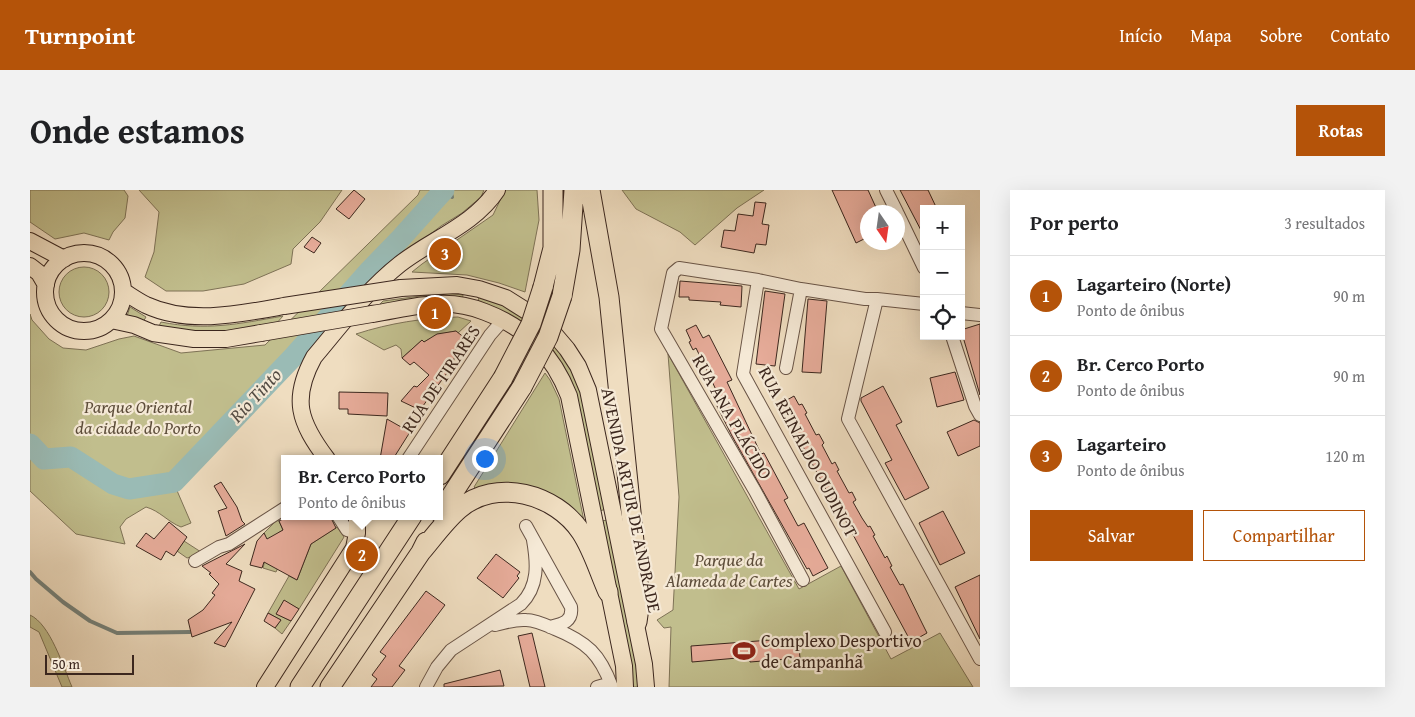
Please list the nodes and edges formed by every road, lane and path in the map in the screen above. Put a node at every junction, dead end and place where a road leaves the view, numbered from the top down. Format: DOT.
graph roads {
  1 [pos="497,190"];
  2 [pos="553,190"];
  3 [pos="574,190"];
  4 [pos="590,190"];
  5 [pos="886,190"];
  6 [pos="893,205"];
  7 [pos="905,229"];
  8 [pos="30,240"];
  9 [pos="64,259"];
  10 [pos="920,260"];
  11 [pos="30,266"];
  12 [pos="758,280"];
  13 [pos="46,285"];
  14 [pos="801,289"];
  15 [pos="123,291"];
  16 [pos="876,298"];
  17 [pos="920,304"];
  18 [pos="965,313"];
  19 [pos="980,315"];
  20 [pos="504,319"];
  21 [pos="110,320"];
  22 [pos="953,340"];
  23 [pos="786,368"];
  24 [pos="980,415"];
  25 [pos="324,455"];
  26 [pos="411,455"];
  27 [pos="443,470"];
  28 [pos="443,509"];
  29 [pos="281,510"];
  30 [pos="341,520"];
  31 [pos="357,520"];
  32 [pos="409,520"];
  33 [pos="437,520"];
  34 [pos="526,526"];
  35 [pos="357,533"];
  36 [pos="533,540"];
  37 [pos="421,552"];
  38 [pos="195,561"];
  39 [pos="802,580"];
  40 [pos="608,592"];
  41 [pos="637,622"];
  42 [pos="550,626"];
  43 [pos="484,628"];
  44 [pos="885,632"];
  45 [pos="980,659"];
  46 [pos="265,687"];
  47 [pos="300,687"];
  48 [pos="330,687"];
  49 [pos="426,687"];
  50 [pos="597,687"];
  51 [pos="612,687"];
  52 [pos="625,687"];
  53 [pos="646,687"];
  1 -- 25 [label="main road"];
  2 -- 27 [label="highway, bridge"];
  3 -- 28 [label="highway, bridge"];
  4 -- 41 [label="highway"];
  5 -- 6 [label="street"];
  7 -- 10 [label="street"];
  8 -- 9 [label="main road"];
  9 -- 13 [label="main road"];
  9 -- 15 [label="main road"];
  11 -- 13 [label="main road"];
  12 -- 14 [label="street"];
  12 -- 39 [label="street, RUA ANA PLÁCIDO"];
  12 -- 44 [label="street, RUA REINALDO OUDINOT"];
  13 -- 21 [label="main road"];
  14 -- 16 [label="street"];
  14 -- 23 [label="street"];
  15 -- 21 [label="main road"];
  15 -- 41 [label="main road, AVENIDA ARTUR DE ANDRADE, bridge"];
  16 -- 17 [label="street"];
  16 -- 45 [label="street"];
  18 -- 19 [label="street"];
  20 -- 21 [label="main road, bridge"];
  20 -- 26 [label="street, RUA DE TIRARES"];
  20 -- 40 [label="main road"];
  22 -- 24 [label="street"];
  29 -- 38 [label="street"];
  30 -- 35 [label="street"];
  31 -- 35 [label="main road"];
  32 -- 47 [label="highway"];
  33 -- 37 [label="highway"];
  34 -- 36 [label="street"];
  35 -- 46 [label="main road"];
  36 -- 42 [label="street"];
  36 -- 43 [label="street"];
  37 -- 40 [label="highway"];
  37 -- 48 [label="highway"];
  40 -- 52 [label="main road"];
  41 -- 53 [label="main road, AVENIDA ARTUR DE ANDRADE"];
  42 -- 43 [label="street"];
  42 -- 51 [label="street"];
  43 -- 49 [label="street"];
  50 -- 51 [label="street"];
}
